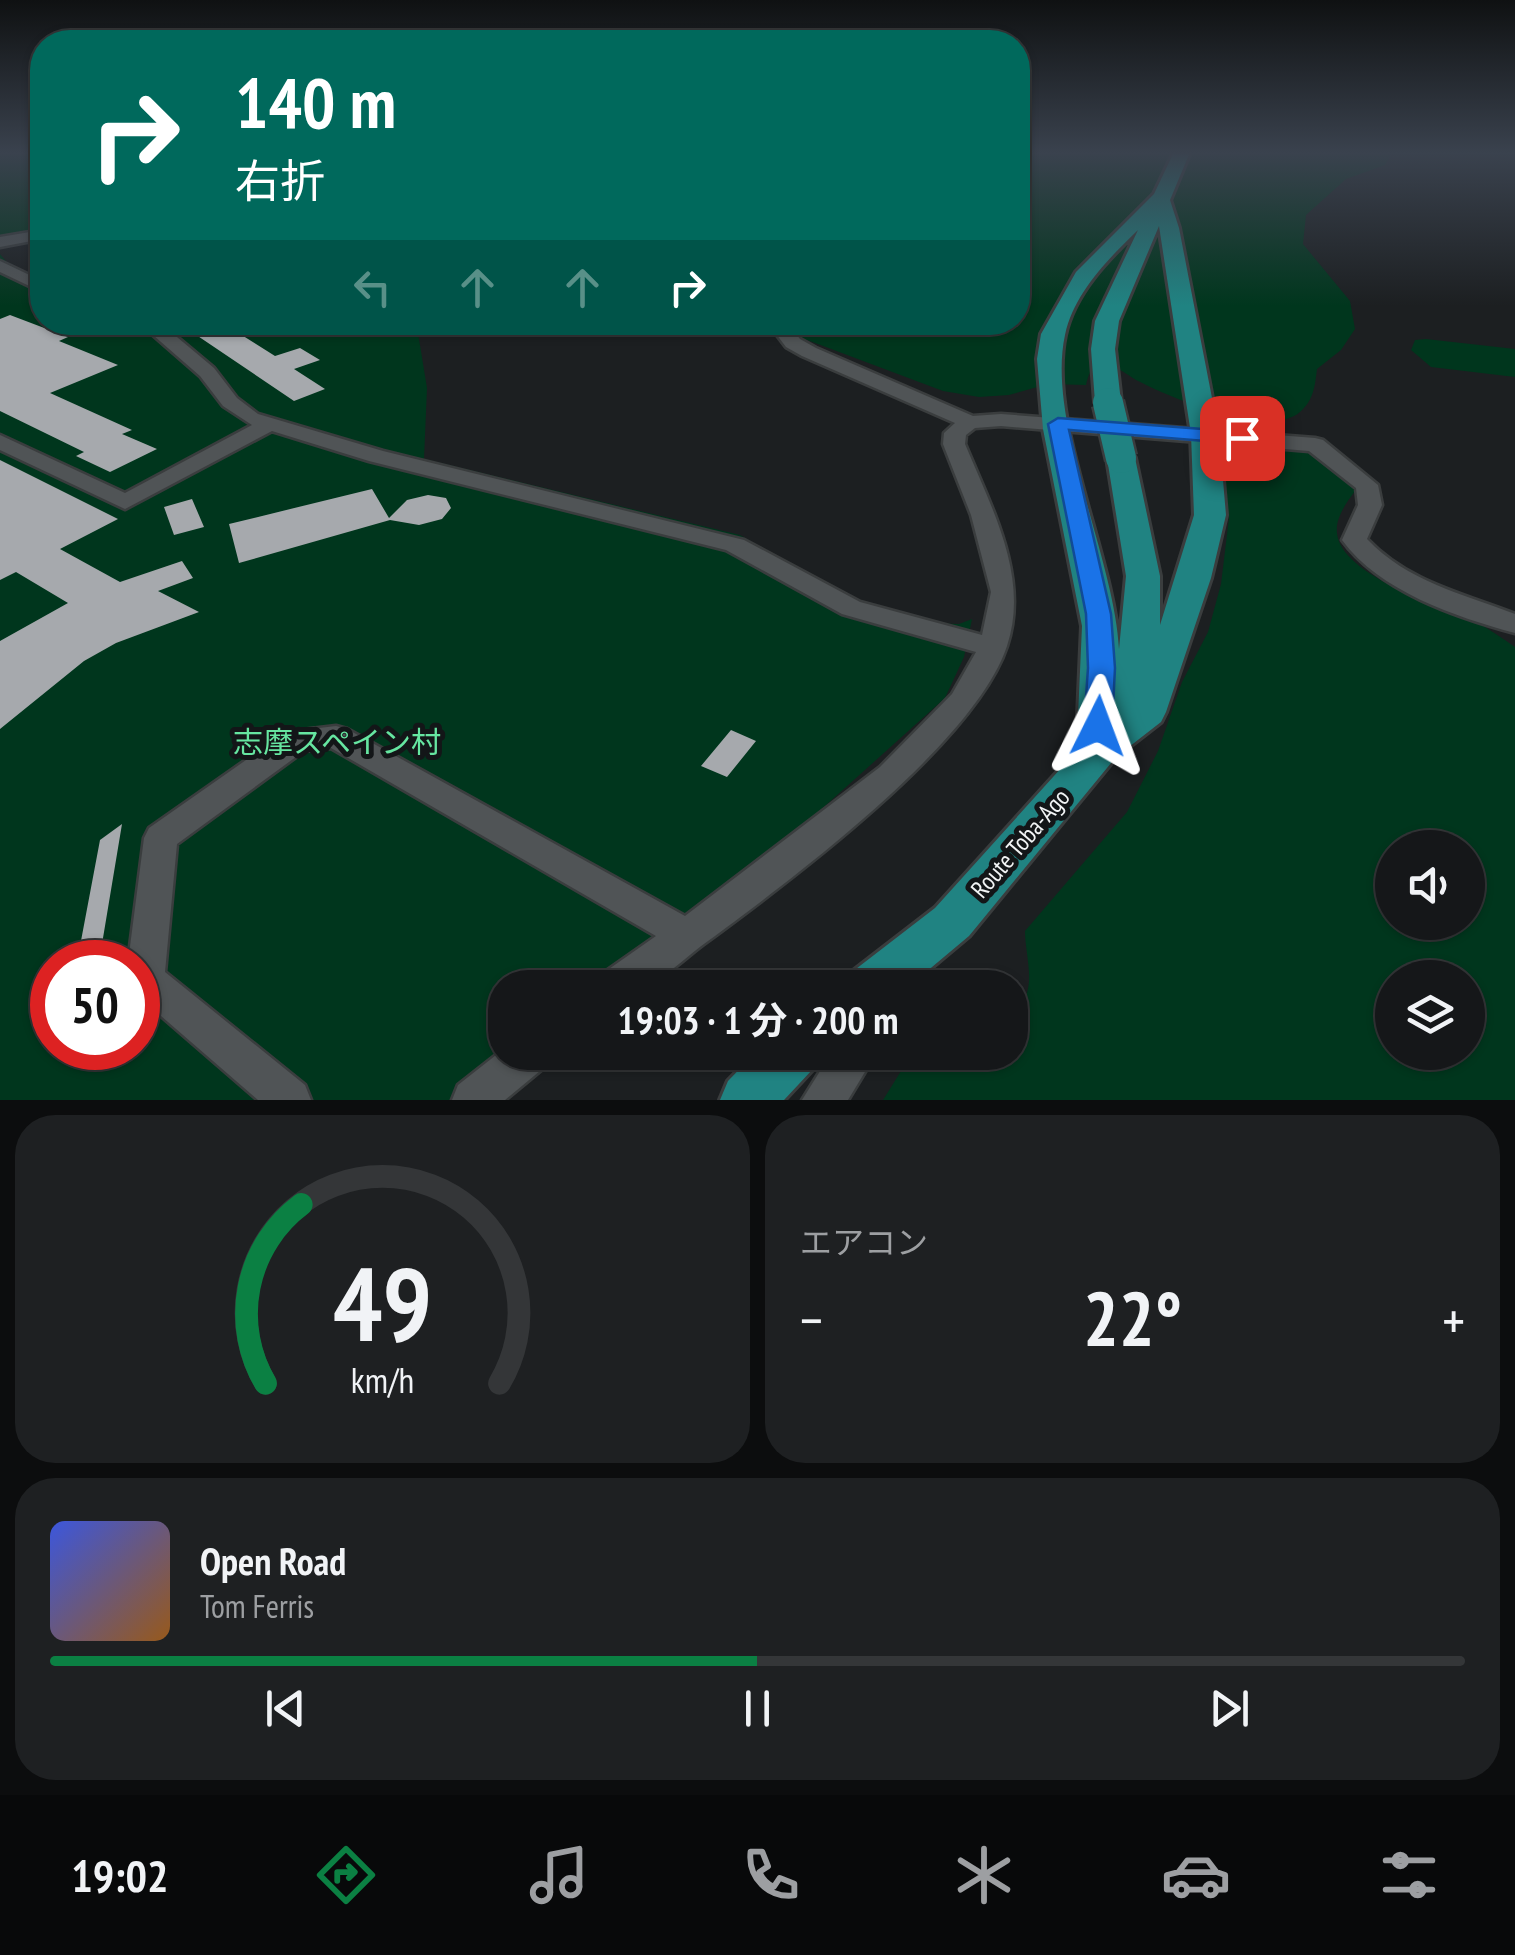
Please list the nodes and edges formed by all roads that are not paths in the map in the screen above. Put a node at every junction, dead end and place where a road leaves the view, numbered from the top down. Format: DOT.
graph roads {
  1 [pos="1155,203"];
  2 [pos="1158,203"];
  3 [pos="1162,203"];
  4 [pos="30,237"];
  5 [pos="0,242"];
  6 [pos="0,266"];
  7 [pos="30,281"];
  8 [pos="163,335"];
  9 [pos="787,335"];
  10 [pos="970,422"];
  11 [pos="270,424"];
  12 [pos="1058,424"];
  13 [pos="1205,434"];
  14 [pos="0,442"];
  15 [pos="1515,624"];
  16 [pos="993,646"];
  17 [pos="1096,755"];
  18 [pos="952,922"];
  19 [pos="684,935"];
  20 [pos="637,970"];
  21 [pos="892,970"];
  22 [pos="917,970"];
  23 [pos="510,1070"];
  24 [pos="776,1070"];
  25 [pos="844,1070"];
  26 [pos="290,1100"];
  27 [pos="473,1100"];
  28 [pos="747,1100"];
  29 [pos="823,1100"];
  1 -- 12 [label="main road"];
  2 -- 17 [label="main road, Route Toba-Ago, bridge"];
  3 -- 13 [label="main road"];
  4 -- 5 [label="street"];
  6 -- 7 [label="street"];
  8 -- 11 [label="street"];
  9 -- 10 [label="street"];
  10 -- 12 [label="street"];
  10 -- 16 [label="street"];
  11 -- 14 [label="street"];
  11 -- 16 [label="street"];
  12 -- 13 [label="street"];
  12 -- 17 [label="main road"];
  13 -- 15 [label="street"];
  13 -- 17 [label="main road"];
  16 -- 19 [label="street"];
  17 -- 18 [label="main road, Route Toba-Ago"];
  18 -- 21 [label="main road, Route Toba-Ago"];
  18 -- 22 [label="street"];
  19 -- 20 [label="street"];
  19 -- 26 [label="street"];
  23 -- 27 [label="street"];
  24 -- 28 [label="main road"];
  25 -- 29 [label="street"];
}
